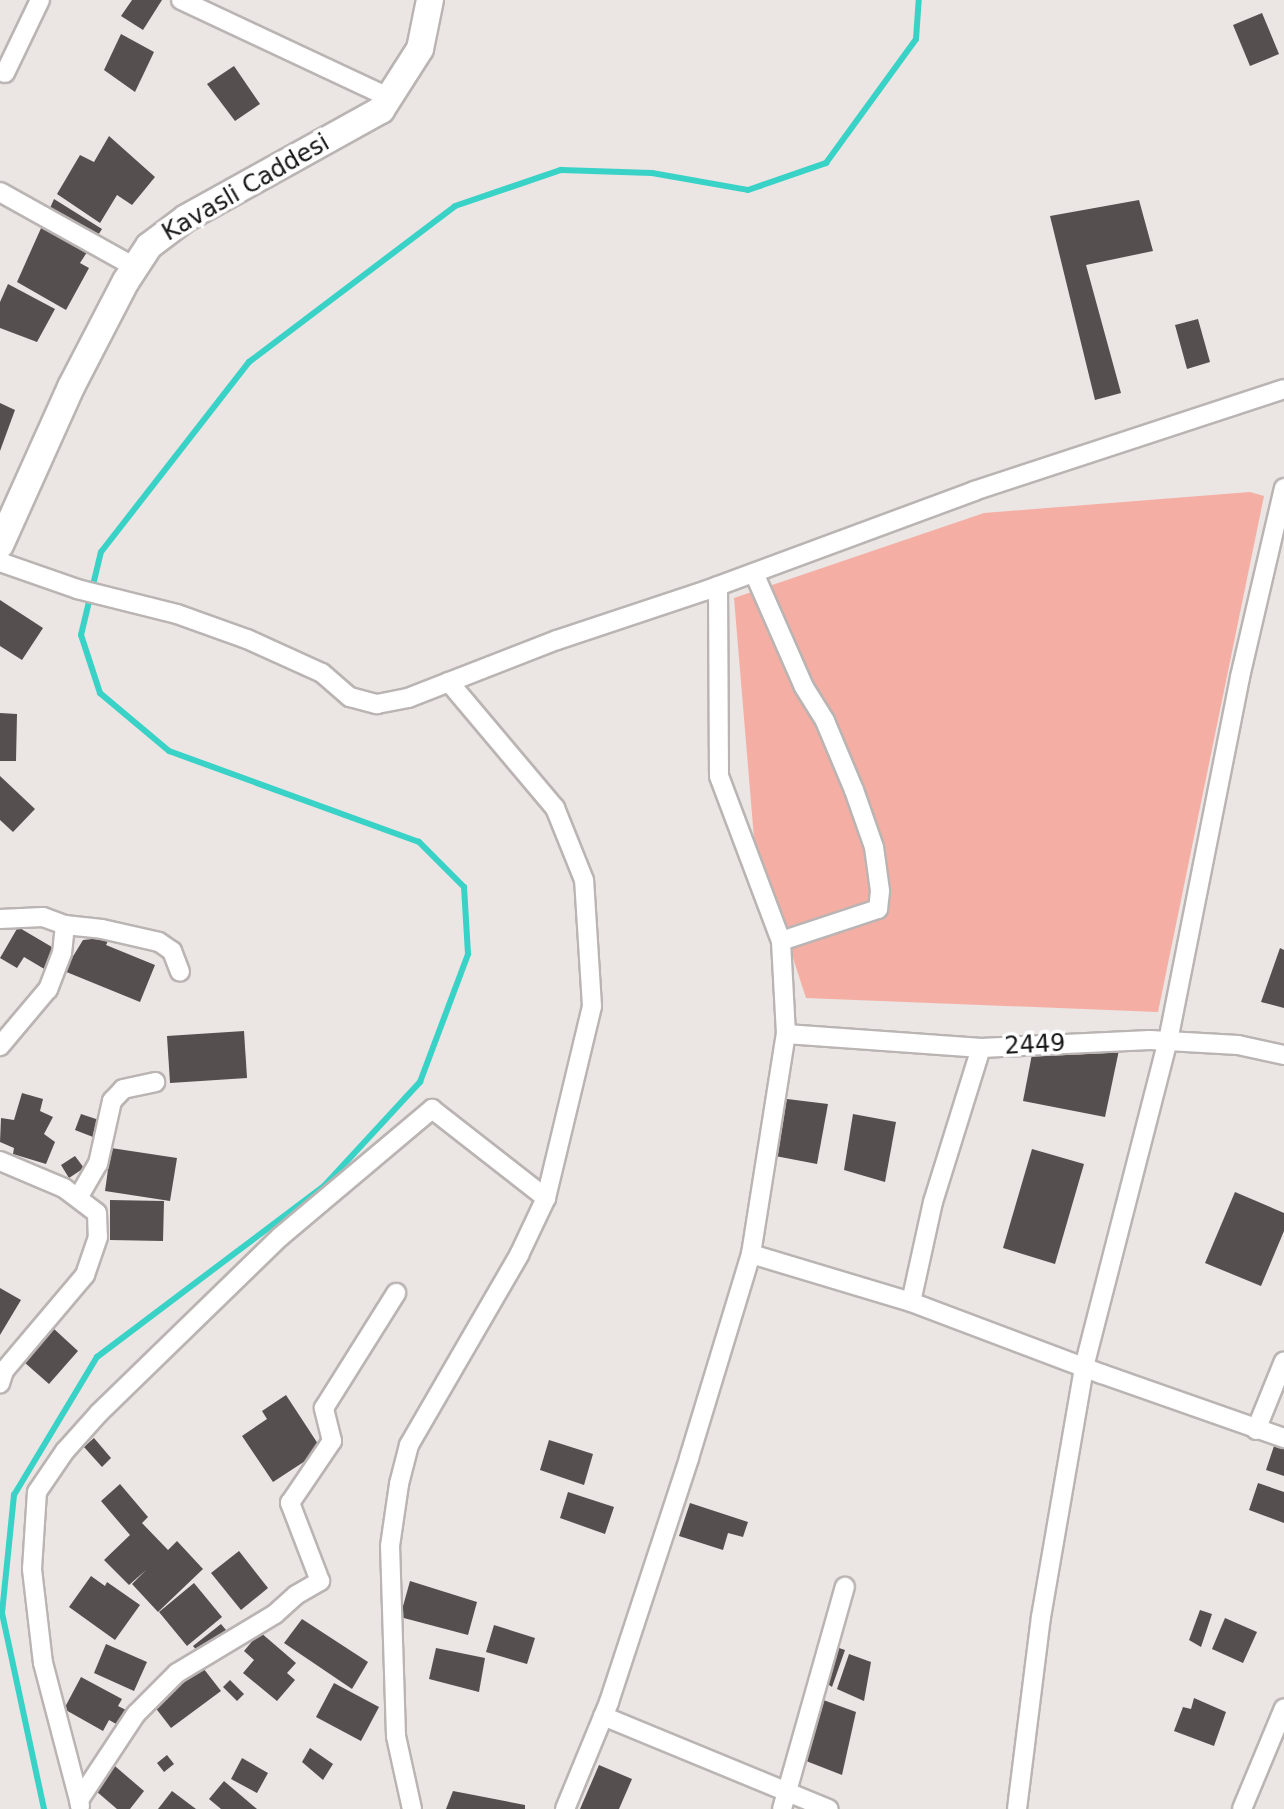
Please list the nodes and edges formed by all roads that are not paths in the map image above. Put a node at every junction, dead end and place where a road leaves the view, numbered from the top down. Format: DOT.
graph roads {
  1 [pos="40,0"];
  2 [pos="181,0"];
  3 [pos="429,0"];
  4 [pos="5,74"];
  5 [pos="390,98"];
  6 [pos="0,192"];
  7 [pos="135,267"];
  8 [pos="1284,389"];
  9 [pos="1284,488"];
  10 [pos="1281,512"];
  11 [pos="0,545"];
  12 [pos="0,562"];
  13 [pos="754,573"];
  14 [pos="719,586"];
  15 [pos="449,682"];
  16 [pos="0,919"];
  17 [pos="65,925"];
  18 [pos="780,941"];
  19 [pos="180,972"];
  20 [pos="786,1034"];
  21 [pos="1168,1041"];
  22 [pos="0,1046"];
  23 [pos="981,1048"];
  24 [pos="1284,1055"];
  25 [pos="155,1082"];
  26 [pos="0,1161"];
  27 [pos="78,1198"];
  28 [pos="546,1198"];
  29 [pos="751,1254"];
  30 [pos="396,1293"];
  31 [pos="911,1302"];
  32 [pos="1284,1361"];
  33 [pos="1084,1367"];
  34 [pos="0,1383"];
  35 [pos="1256,1430"];
  36 [pos="1284,1438"];
  37 [pos="845,1587"];
  38 [pos="1284,1708"];
  39 [pos="603,1716"];
  40 [pos="789,1790"];
  41 [pos="80,1804"];
  42 [pos="412,1809"];
  43 [pos="565,1809"];
  44 [pos="782,1809"];
  45 [pos="830,1809"];
  46 [pos="1017,1809"];
  47 [pos="1242,1809"];
  1 -- 4 [label="street"];
  2 -- 5 [label="street"];
  3 -- 5 [label="street, Kavasli Caddesi"];
  5 -- 7 [label="street, Kavasli Caddesi"];
  6 -- 7 [label="street"];
  7 -- 11 [label="street, Kavasli Caddesi"];
  8 -- 13 [label="street"];
  9 -- 10 [label="street"];
  10 -- 21 [label="street"];
  12 -- 15 [label="street"];
  13 -- 14 [label="street"];
  13 -- 18 [label="street"];
  14 -- 15 [label="street"];
  14 -- 18 [label="street"];
  15 -- 28 [label="street"];
  16 -- 17 [label="street"];
  17 -- 19 [label="street"];
  17 -- 22 [label="street"];
  18 -- 20 [label="street"];
  20 -- 23 [label="street, 2449"];
  20 -- 29 [label="street"];
  21 -- 23 [label="street, 2449"];
  21 -- 24 [label="street, 2449"];
  21 -- 33 [label="street"];
  23 -- 31 [label="street"];
  25 -- 27 [label="street"];
  26 -- 27 [label="street"];
  27 -- 34 [label="street"];
  28 -- 41 [label="street"];
  28 -- 42 [label="street"];
  29 -- 31 [label="street"];
  29 -- 39 [label="street"];
  30 -- 41 [label="street"];
  31 -- 33 [label="street"];
  32 -- 35 [label="street"];
  33 -- 35 [label="street"];
  33 -- 46 [label="street"];
  35 -- 36 [label="street"];
  37 -- 40 [label="street"];
  38 -- 47 [label="street"];
  39 -- 40 [label="street"];
  39 -- 43 [label="street"];
  40 -- 44 [label="street"];
  40 -- 45 [label="street"];
}
